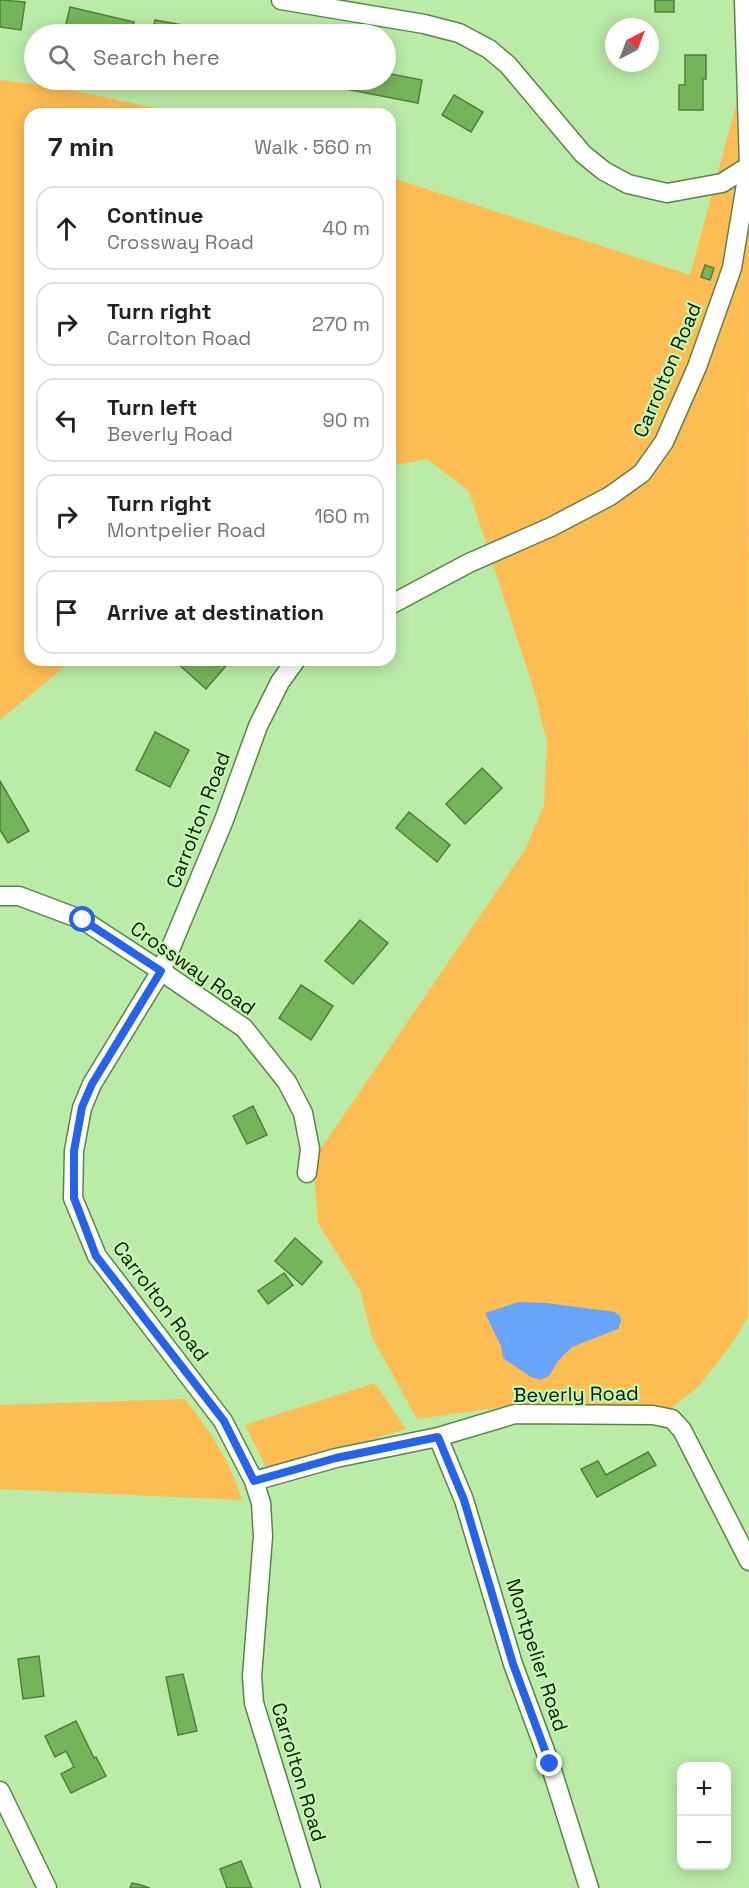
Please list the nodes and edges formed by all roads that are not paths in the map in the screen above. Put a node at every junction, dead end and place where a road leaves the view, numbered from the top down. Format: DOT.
graph roads {
  1 [pos="281,0"];
  2 [pos="744,0"];
  3 [pos="749,166"];
  4 [pos="396,602"];
  5 [pos="292,666"];
  6 [pos="0,896"];
  7 [pos="161,971"];
  8 [pos="307,1173"];
  9 [pos="438,1437"];
  10 [pos="254,1481"];
  11 [pos="749,1561"];
  12 [pos="0,1791"];
  13 [pos="47,1888"];
  14 [pos="311,1888"];
  15 [pos="589,1888"];
  1 -- 3 [label="street"];
  2 -- 3 [label="street, Carrolton Road"];
  3 -- 4 [label="street, Carrolton Road"];
  5 -- 7 [label="street, Carrolton Road"];
  6 -- 7 [label="street, Crossway Road"];
  7 -- 8 [label="street, Crossway Road"];
  7 -- 10 [label="street, Carrolton Road"];
  9 -- 10 [label="street, Beverly Road"];
  9 -- 11 [label="street, Beverly Road"];
  9 -- 15 [label="street, Montpelier Road"];
  10 -- 14 [label="street, Carrolton Road"];
  12 -- 13 [label="street"];
}
